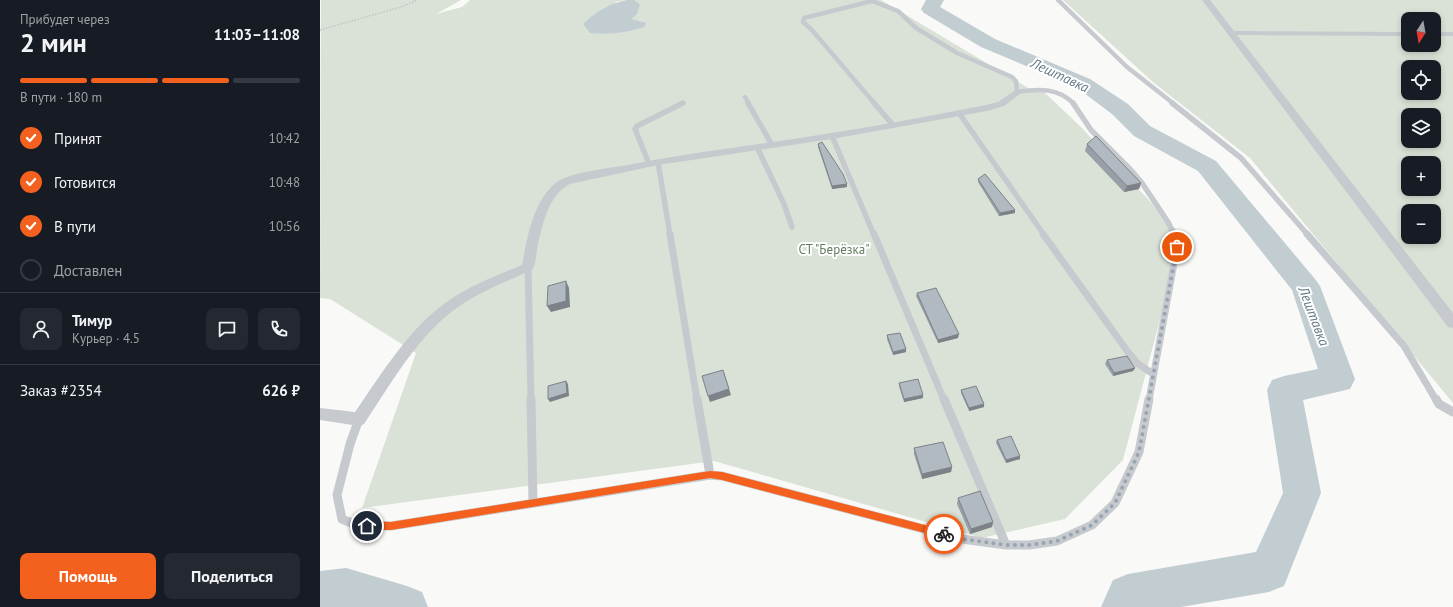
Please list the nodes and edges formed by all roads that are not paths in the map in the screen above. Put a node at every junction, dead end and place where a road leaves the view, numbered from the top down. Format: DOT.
graph roads {
  1 [pos="1058,0"];
  2 [pos="1206,0"];
  3 [pos="871,1"];
  4 [pos="1231,33"];
  5 [pos="1401,34"];
  6 [pos="1441,34"];
  7 [pos="1453,34"];
  8 [pos="1017,92"];
  9 [pos="744,97"];
  10 [pos="683,103"];
  11 [pos="959,113"];
  12 [pos="893,125"];
  13 [pos="832,136"];
  14 [pos="772,145"];
  15 [pos="758,147"];
  16 [pos="654,163"];
  17 [pos="792,228"];
  18 [pos="528,267"];
  19 [pos="1453,323"];
  20 [pos="1153,374"];
  21 [pos="1453,412"];
  22 [pos="320,414"];
  23 [pos="359,419"];
  24 [pos="710,475"];
  25 [pos="533,502"];
  26 [pos="1006,545"];
  1 -- 21 [label="lane"];
  2 -- 4 [label="street"];
  3 -- 8 [label="lane"];
  3 -- 12 [label="lane"];
  4 -- 5 [label="street"];
  4 -- 19 [label="street"];
  6 -- 7 [label="street"];
  8 -- 11 [label="street"];
  8 -- 20 [label="lane"];
  9 -- 14 [label="lane"];
  10 -- 16 [label="lane"];
  11 -- 12 [label="street"];
  11 -- 20 [label="lane"];
  12 -- 13 [label="street"];
  13 -- 14 [label="street"];
  13 -- 26 [label="lane"];
  14 -- 15 [label="street"];
  15 -- 16 [label="street"];
  15 -- 17 [label="lane"];
  16 -- 18 [label="street"];
  16 -- 24 [label="lane"];
  18 -- 23 [label="street"];
  18 -- 25 [label="lane"];
  20 -- 26 [label="lane"];
  22 -- 23 [label="street"];
  23 -- 25 [label="lane"];
  24 -- 25 [label="lane"];
  24 -- 26 [label="lane"];
}
